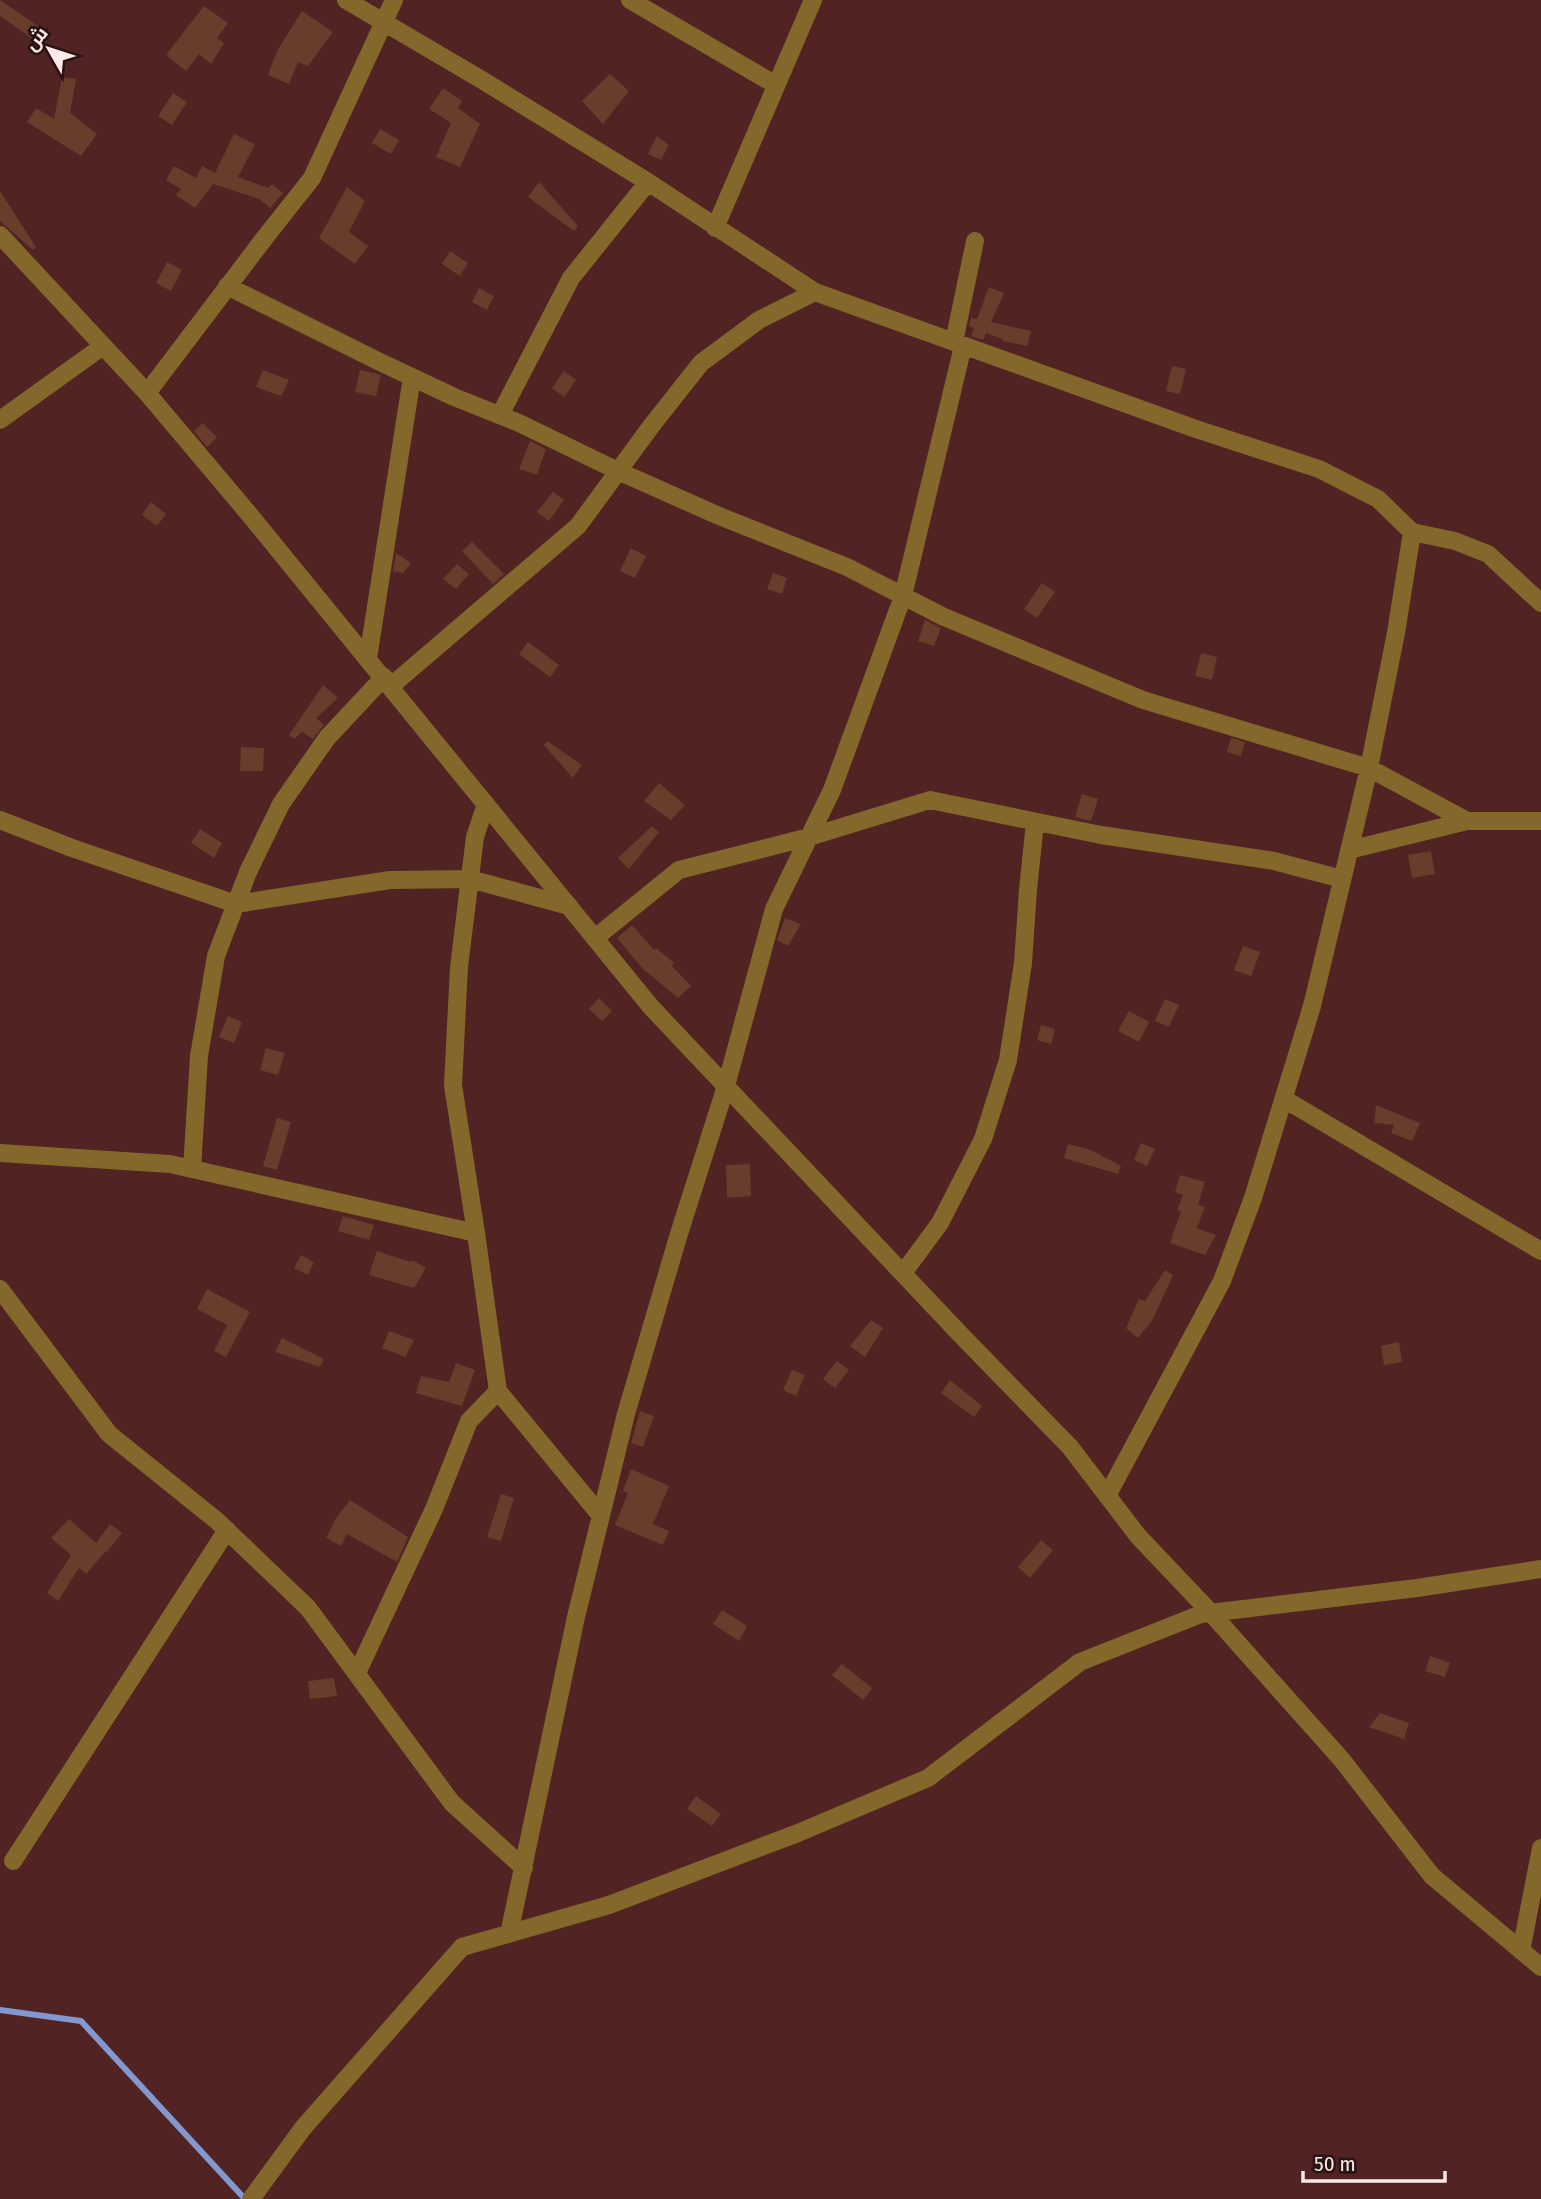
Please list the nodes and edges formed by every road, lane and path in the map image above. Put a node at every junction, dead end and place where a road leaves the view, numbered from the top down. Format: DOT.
graph roads {
  1 [pos="346,0"];
  2 [pos="394,0"];
  3 [pos="630,0"];
  4 [pos="813,0"];
  5 [pos="384,24"];
  6 [pos="776,85"];
  7 [pos="648,183"];
  8 [pos="715,228"];
  9 [pos="0,235"];
  10 [pos="975,241"];
  11 [pos="227,286"];
  12 [pos="815,292"];
  13 [pos="958,344"];
  14 [pos="103,346"];
  15 [pos="412,377"];
  16 [pos="146,393"];
  17 [pos="500,415"];
  18 [pos="0,420"];
  19 [pos="618,471"];
  20 [pos="1412,532"];
  21 [pos="903,596"];
  22 [pos="1541,603"];
  23 [pos="368,658"];
  24 [pos="388,682"];
  25 [pos="1369,768"];
  26 [pos="486,804"];
  27 [pos="0,820"];
  28 [pos="1035,821"];
  29 [pos="1467,821"];
  30 [pos="1541,821"];
  31 [pos="809,837"];
  32 [pos="1349,850"];
  33 [pos="470,878"];
  34 [pos="1342,879"];
  35 [pos="236,904"];
  36 [pos="569,906"];
  37 [pos="595,938"];
  38 [pos="726,1086"];
  39 [pos="1284,1099"];
  40 [pos="0,1153"];
  41 [pos="192,1169"];
  42 [pos="476,1233"];
  43 [pos="1541,1251"];
  44 [pos="903,1273"];
  45 [pos="0,1289"];
  46 [pos="498,1391"];
  47 [pos="1107,1496"];
  48 [pos="601,1516"];
  49 [pos="227,1530"];
  50 [pos="1541,1569"];
  51 [pos="1211,1613"];
  52 [pos="357,1673"];
  53 [pos="1541,1848"];
  54 [pos="13,1861"];
  55 [pos="524,1868"];
  56 [pos="509,1934"];
  57 [pos="1521,1951"];
  58 [pos="1541,1968"];
  59 [pos="251,2199"];
  1 -- 5 [label="street"];
  2 -- 5 [label="street"];
  3 -- 6 [label="street"];
  4 -- 6 [label="street"];
  5 -- 7 [label="street"];
  5 -- 11 [label="street"];
  6 -- 8 [label="street"];
  7 -- 8 [label="street"];
  7 -- 17 [label="street"];
  8 -- 12 [label="street"];
  9 -- 14 [label="street"];
  10 -- 13 [label="street"];
  11 -- 15 [label="street"];
  11 -- 16 [label="street"];
  12 -- 13 [label="street"];
  12 -- 19 [label="street"];
  13 -- 20 [label="street"];
  13 -- 21 [label="street"];
  14 -- 16 [label="street"];
  14 -- 18 [label="street"];
  15 -- 17 [label="street"];
  15 -- 23 [label="street"];
  16 -- 23 [label="street"];
  17 -- 19 [label="street"];
  19 -- 21 [label="street"];
  19 -- 24 [label="street"];
  20 -- 22 [label="street"];
  20 -- 25 [label="street"];
  21 -- 25 [label="street"];
  21 -- 31 [label="street"];
  23 -- 24 [label="street"];
  24 -- 26 [label="street"];
  24 -- 35 [label="street"];
  25 -- 29 [label="street"];
  25 -- 32 [label="street"];
  26 -- 33 [label="street"];
  26 -- 36 [label="street"];
  27 -- 35 [label="street"];
  28 -- 31 [label="street"];
  28 -- 34 [label="street"];
  28 -- 44 [label="street"];
  29 -- 30 [label="street"];
  29 -- 32 [label="street"];
  31 -- 37 [label="street"];
  31 -- 38 [label="street"];
  32 -- 34 [label="street"];
  33 -- 35 [label="street"];
  33 -- 36 [label="street"];
  33 -- 42 [label="street"];
  34 -- 39 [label="street"];
  35 -- 41 [label="street"];
  36 -- 37 [label="street"];
  37 -- 38 [label="street"];
  38 -- 44 [label="street"];
  38 -- 48 [label="street"];
  39 -- 43 [label="street"];
  39 -- 47 [label="street"];
  40 -- 41 [label="street"];
  41 -- 42 [label="street"];
  42 -- 46 [label="street"];
  44 -- 47 [label="street"];
  45 -- 49 [label="street"];
  46 -- 48 [label="street"];
  46 -- 52 [label="street"];
  47 -- 51 [label="street"];
  48 -- 55 [label="street"];
  49 -- 52 [label="street"];
  49 -- 54 [label="street"];
  50 -- 51 [label="street"];
  51 -- 56 [label="street"];
  51 -- 57 [label="street"];
  52 -- 55 [label="street"];
  53 -- 57 [label="street"];
  55 -- 56 [label="street"];
  56 -- 59 [label="street"];
  57 -- 58 [label="street"];
}
